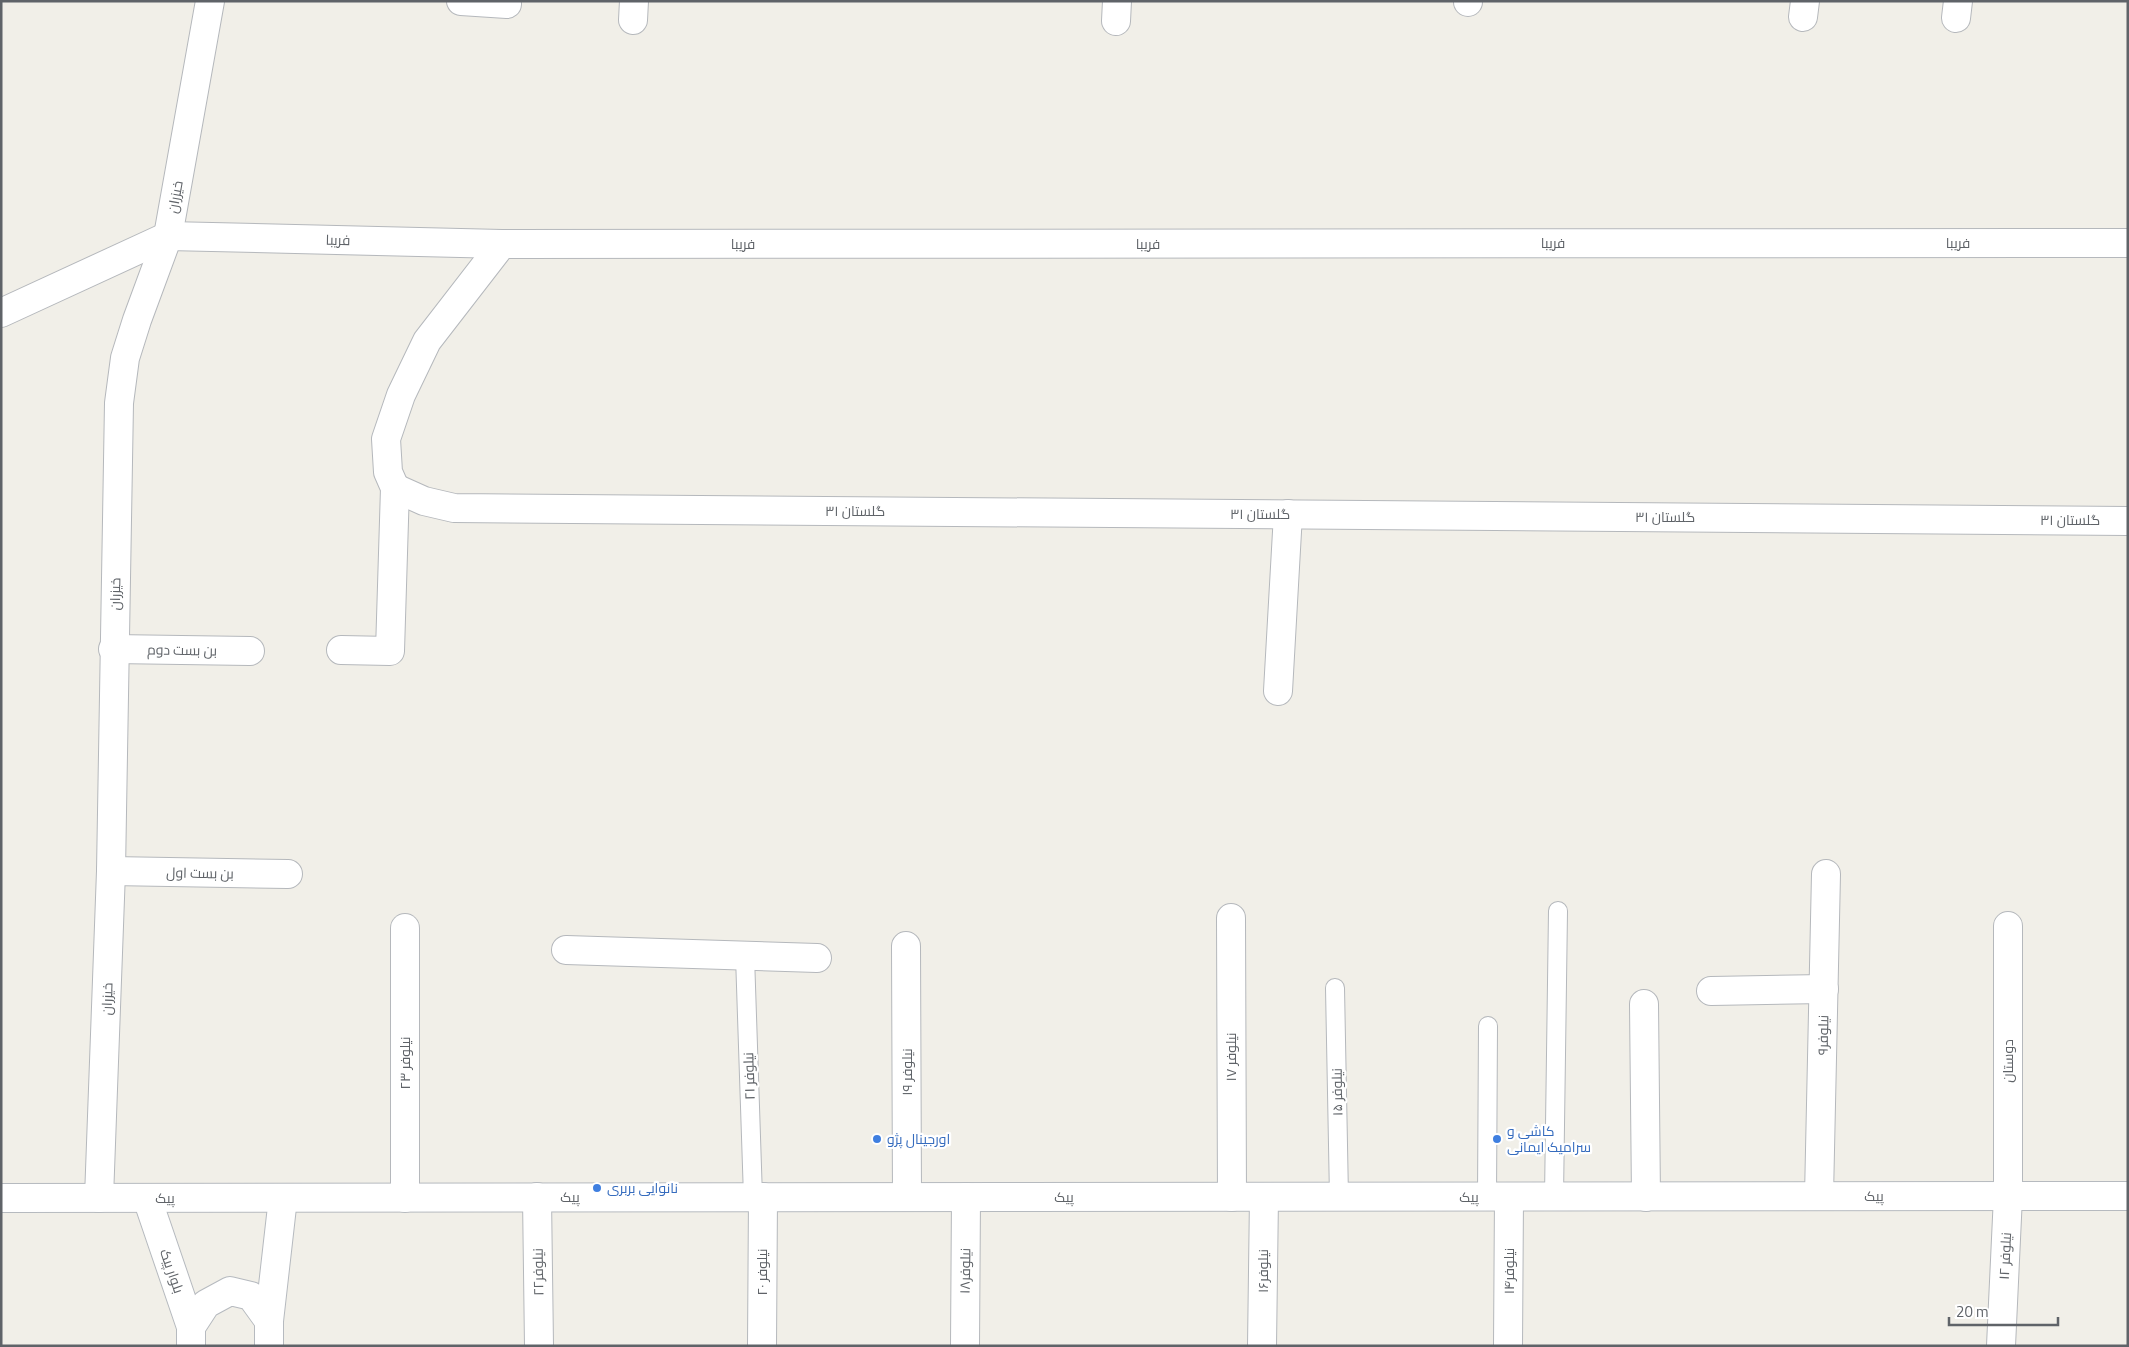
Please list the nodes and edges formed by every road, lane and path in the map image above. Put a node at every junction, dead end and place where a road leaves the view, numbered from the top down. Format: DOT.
graph roads {
  1 [pos="210,1"];
  2 [pos="461,1"];
  3 [pos="507,4"];
  4 [pos="168,236"];
  5 [pos="2128,243"];
  6 [pos="502,244"];
  7 [pos="1,312"];
  8 [pos="395,488"];
  9 [pos="1288,514"];
  10 [pos="2128,521"];
  11 [pos="113,649"];
  12 [pos="341,650"];
  13 [pos="250,651"];
  14 [pos="1278,691"];
  15 [pos="111,871"];
  16 [pos="288,874"];
  17 [pos="1826,874"];
  18 [pos="1558,911"];
  19 [pos="1230,918"];
  20 [pos="2008,926"];
  21 [pos="405,928"];
  22 [pos="906,946"];
  23 [pos="566,950"];
  24 [pos="746,956"];
  25 [pos="817,958"];
  26 [pos="1335,988"];
  27 [pos="1824,988"];
  28 [pos="1711,991"];
  29 [pos="1644,1004"];
  30 [pos="1488,1026"];
  31 [pos="1819,1196"];
  32 [pos="2008,1196"];
  33 [pos="2128,1196"];
  34 [pos="758,1197"];
  35 [pos="907,1197"];
  36 [pos="966,1197"];
  37 [pos="1232,1197"];
  38 [pos="1264,1197"];
  39 [pos="1338,1197"];
  40 [pos="1498,1197"];
  41 [pos="1554,1197"];
  42 [pos="1646,1197"];
  43 [pos="1,1198"];
  44 [pos="100,1198"];
  45 [pos="147,1198"];
  46 [pos="283,1198"];
  47 [pos="405,1198"];
  48 [pos="537,1198"];
  49 [pos="269,1334"];
  50 [pos="191,1336"];
  51 [pos="538,1346"];
  52 [pos="762,1346"];
  53 [pos="965,1346"];
  54 [pos="1262,1346"];
  55 [pos="1508,1346"];
  56 [pos="2001,1346"];
  1 -- 4 [label="street, خیزران"];
  2 -- 3 [label="street"];
  4 -- 6 [label="street, فریبا"];
  4 -- 7 [label="street"];
  4 -- 11 [label="street, خیزران"];
  5 -- 6 [label="street, فریبا"];
  6 -- 8 [label="street"];
  8 -- 9 [label="street, گلستان ۳۱"];
  8 -- 12 [label="street"];
  9 -- 10 [label="street, گلستان ۳۱"];
  9 -- 14 [label="street"];
  11 -- 13 [label="street, بن بست دوم"];
  11 -- 15 [label="street, خیزران"];
  15 -- 16 [label="street, بن بست اول"];
  15 -- 44 [label="street, خیزران"];
  17 -- 27 [label="street, نیلوفر۹"];
  18 -- 41 [label="lane"];
  19 -- 37 [label="street, نیلوفر ۱۷"];
  20 -- 32 [label="street, دوستان"];
  21 -- 47 [label="street, نیلوفر ۲۳"];
  22 -- 35 [label="street, نیلوفر ۱۹"];
  23 -- 24 [label="street"];
  24 -- 25 [label="street"];
  24 -- 34 [label="lane, نیلوفر ۲۱"];
  26 -- 39 [label="lane, نیلوفر ۱۵"];
  27 -- 28 [label="street"];
  27 -- 31 [label="street, نیلوفر۹"];
  29 -- 42 [label="street"];
  30 -- 40 [label="lane"];
  31 -- 32 [label="street, پیک"];
  31 -- 42 [label="street, پیک"];
  32 -- 33 [label="street, پیک"];
  32 -- 56 [label="street, نیلوفر ۱۲"];
  34 -- 35 [label="street, پیک"];
  34 -- 48 [label="street, پیک"];
  34 -- 52 [label="street, نیلوفر ۲۰"];
  35 -- 36 [label="street, پیک"];
  36 -- 37 [label="street, پیک"];
  36 -- 53 [label="street, نیلوفر۱۸"];
  37 -- 38 [label="street, پیک"];
  38 -- 39 [label="street, پیک"];
  38 -- 54 [label="street, نیلوفر۱۶"];
  39 -- 40 [label="street, پیک"];
  40 -- 41 [label="street, پیک"];
  40 -- 55 [label="street, نیلوفر۱۴"];
  41 -- 42 [label="street, پیک"];
  43 -- 44 [label="street, پیک"];
  44 -- 45 [label="street, پیک"];
  45 -- 46 [label="street, پیک"];
  45 -- 50 [label="street, بلوار پیک"];
  46 -- 47 [label="street, پیک"];
  46 -- 49 [label="street"];
  47 -- 48 [label="street, پیک"];
  48 -- 51 [label="street, نیلوفر۲۲"];
  49 -- 50 [label="street"];
}
